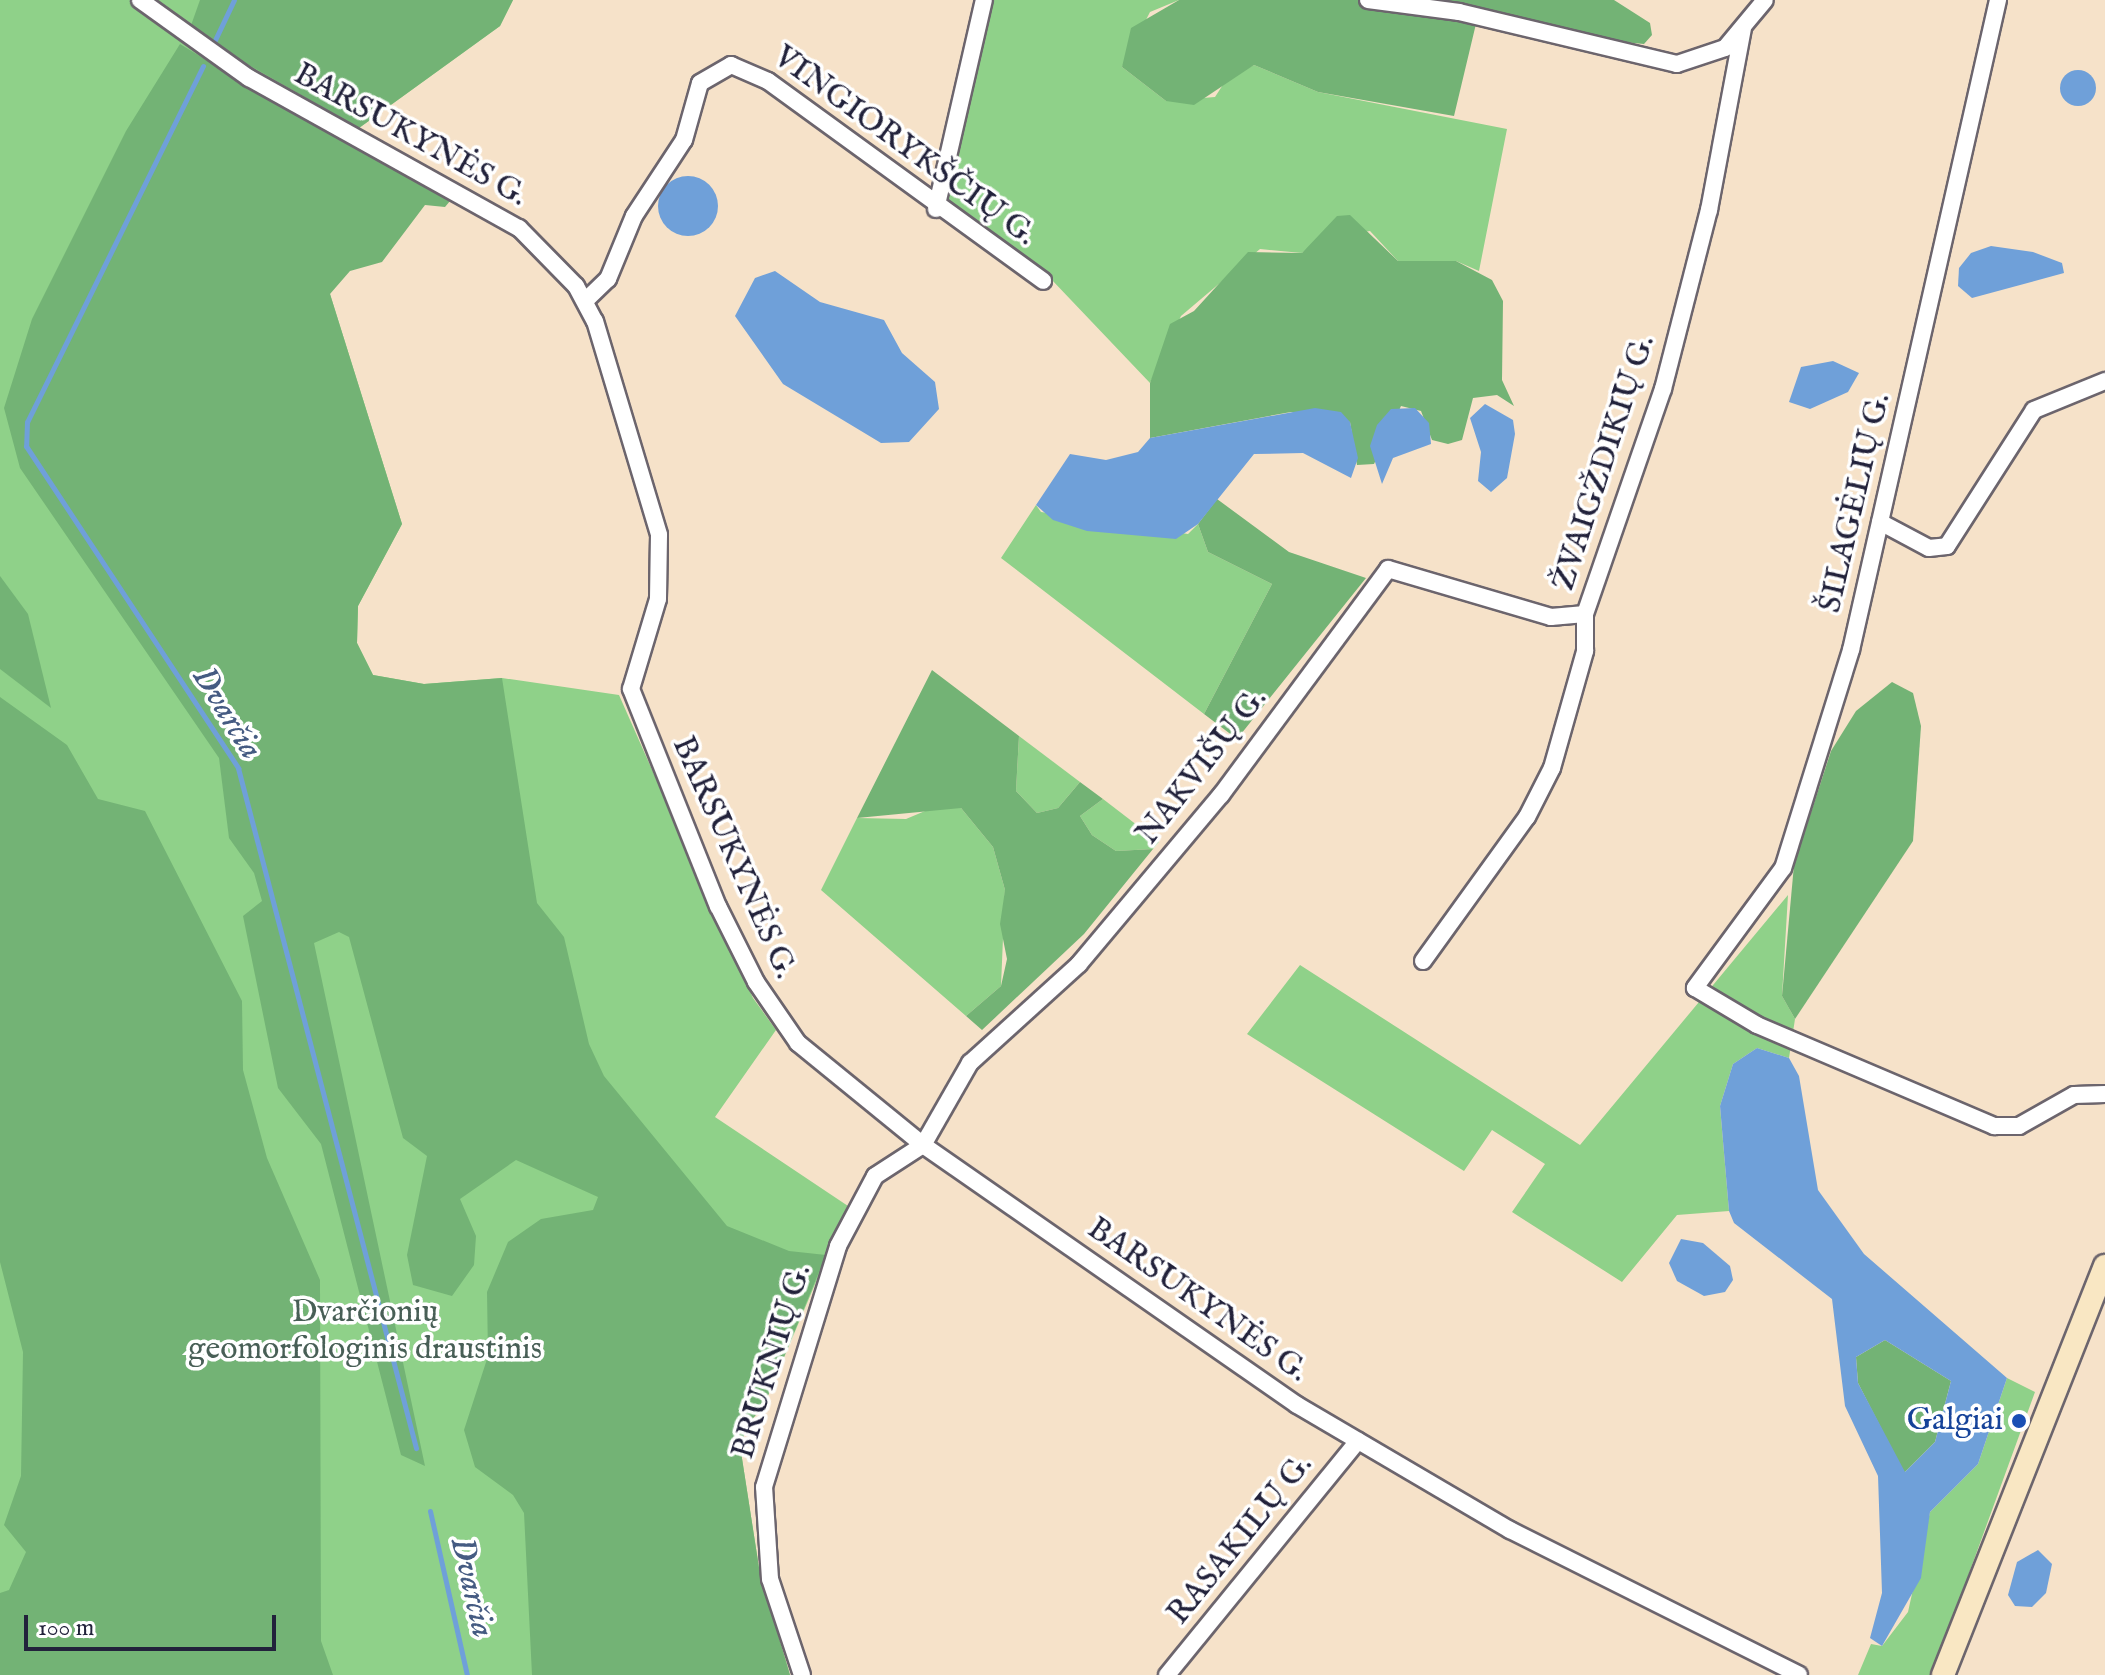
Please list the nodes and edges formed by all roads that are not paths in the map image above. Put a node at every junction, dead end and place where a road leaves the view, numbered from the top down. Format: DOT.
graph roads {
  1 [pos="140,0"];
  2 [pos="984,0"];
  3 [pos="1368,0"];
  4 [pos="1765,0"];
  5 [pos="1998,0"];
  6 [pos="1743,29"];
  7 [pos="936,209"];
  8 [pos="1043,281"];
  9 [pos="585,301"];
  10 [pos="2105,381"];
  11 [pos="1880,522"];
  12 [pos="1585,614"];
  13 [pos="1423,961"];
  14 [pos="2105,1094"];
  15 [pos="923,1145"];
  16 [pos="2105,1266"];
  17 [pos="1358,1441"];
  18 [pos="802,1675"];
  19 [pos="1167,1675"];
  20 [pos="1799,1675"];
  21 [pos="1943,1675"];
  1 -- 9 [label="street, BARSUKYNĖS G."];
  2 -- 7 [label="street"];
  3 -- 6 [label="street"];
  4 -- 6 [label="street, ŽVAIGŽDIKIŲ G."];
  5 -- 11 [label="street, ŠILAGĖLIŲ G."];
  6 -- 12 [label="street, ŽVAIGŽDIKIŲ G."];
  7 -- 8 [label="street, VINGIORYKŠČIŲ G."];
  7 -- 9 [label="street, VINGIORYKŠČIŲ G."];
  9 -- 15 [label="street, BARSUKYNĖS G."];
  10 -- 11 [label="street"];
  11 -- 14 [label="street, ŠILAGĖLIŲ G."];
  12 -- 13 [label="street, ŽVAIGŽDIKIŲ G."];
  12 -- 15 [label="street, NAKVIŠŲ G."];
  15 -- 17 [label="street, BARSUKYNĖS G."];
  15 -- 18 [label="street, BRUKNIŲ G."];
  16 -- 21 [label="main road"];
  17 -- 19 [label="street, RASAKILŲ G."];
  17 -- 20 [label="street, BARSUKYNĖS G."];
}
